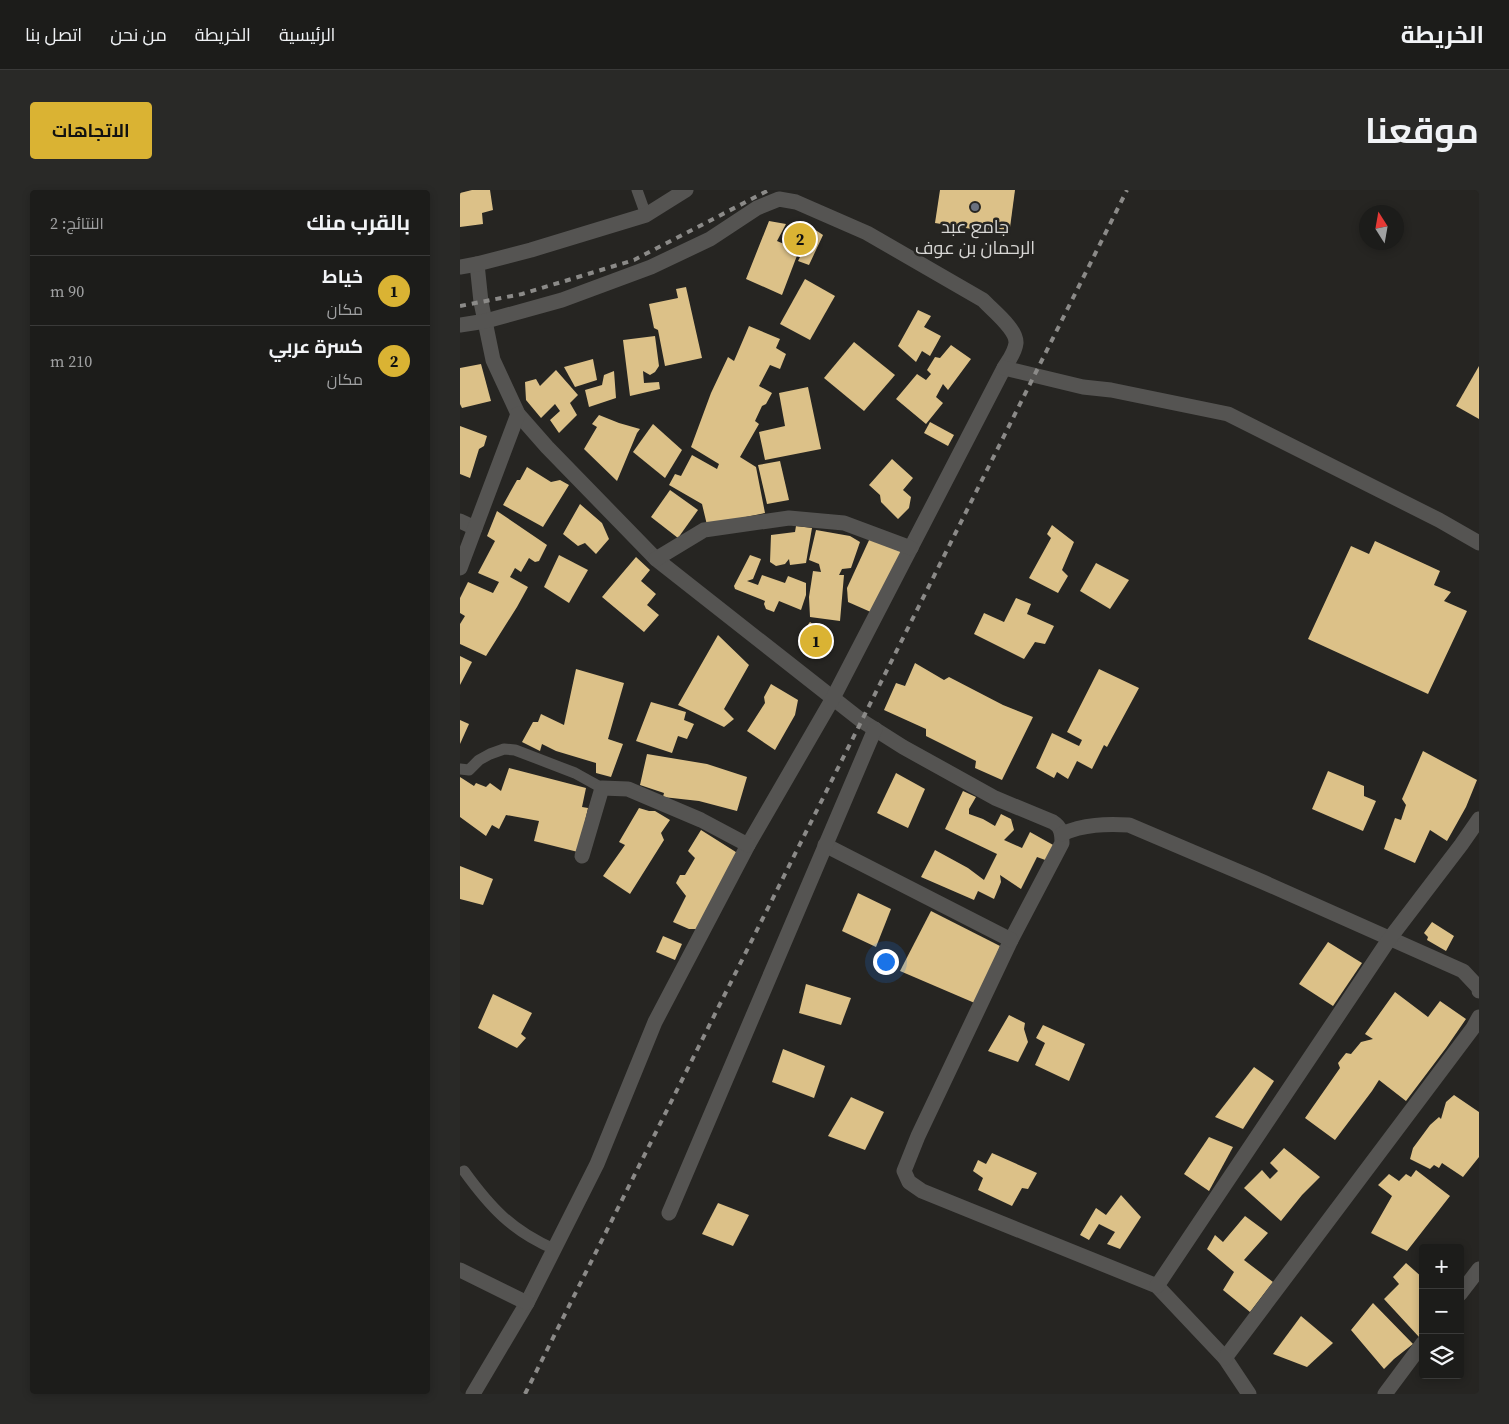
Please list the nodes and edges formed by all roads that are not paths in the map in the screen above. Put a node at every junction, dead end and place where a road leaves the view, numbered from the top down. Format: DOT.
graph roads {
  1 [pos="637,190"];
  2 [pos="686,190"];
  3 [pos="646,215"];
  4 [pos="477,264"];
  5 [pos="460,267"];
  6 [pos="486,321"];
  7 [pos="460,325"];
  8 [pos="1004,368"];
  9 [pos="518,414"];
  10 [pos="460,521"];
  11 [pos="475,528"];
  12 [pos="1479,543"];
  13 [pos="911,548"];
  14 [pos="656,559"];
  15 [pos="460,568"];
  16 [pos="833,698"];
  17 [pos="875,728"];
  18 [pos="460,769"];
  19 [pos="602,788"];
  20 [pos="1479,819"];
  21 [pos="1062,834"];
  22 [pos="748,845"];
  23 [pos="826,845"];
  24 [pos="582,856"];
  25 [pos="1390,938"];
  26 [pos="1011,940"];
  27 [pos="1479,991"];
  28 [pos="1479,1017"];
  29 [pos="464,1171"];
  30 [pos="669,1213"];
  31 [pos="554,1249"];
  32 [pos="1479,1269"];
  33 [pos="460,1270"];
  34 [pos="1157,1286"];
  35 [pos="1464,1289"];
  36 [pos="527,1303"];
  37 [pos="1419,1349"];
  38 [pos="1224,1358"];
  39 [pos="473,1394"];
  40 [pos="1249,1394"];
  41 [pos="1385,1394"];
  1 -- 3 [label="lane"];
  2 -- 3 [label="street"];
  3 -- 4 [label="street"];
  4 -- 5 [label="street"];
  4 -- 6 [label="street"];
  6 -- 7 [label="street"];
  6 -- 8 [label="street"];
  6 -- 9 [label="street"];
  8 -- 12 [label="street"];
  8 -- 13 [label="street"];
  9 -- 11 [label="street"];
  9 -- 14 [label="street"];
  10 -- 11 [label="street"];
  11 -- 15 [label="street"];
  13 -- 14 [label="street"];
  13 -- 16 [label="street"];
  14 -- 16 [label="street"];
  16 -- 17 [label="street"];
  16 -- 22 [label="street"];
  17 -- 21 [label="street"];
  17 -- 23 [label="street"];
  18 -- 19 [label="lane"];
  19 -- 22 [label="street"];
  19 -- 24 [label="street"];
  20 -- 25 [label="street"];
  21 -- 25 [label="street"];
  21 -- 26 [label="street"];
  22 -- 31 [label="street"];
  23 -- 26 [label="street"];
  23 -- 30 [label="street"];
  25 -- 27 [label="street"];
  25 -- 34 [label="street"];
  26 -- 34 [label="street"];
  28 -- 38 [label="street"];
  29 -- 31 [label="lane"];
  31 -- 36 [label="street"];
  32 -- 35 [label="street"];
  33 -- 36 [label="street"];
  34 -- 38 [label="street"];
  36 -- 39 [label="street"];
  37 -- 41 [label="street"];
  38 -- 40 [label="street"];
}
